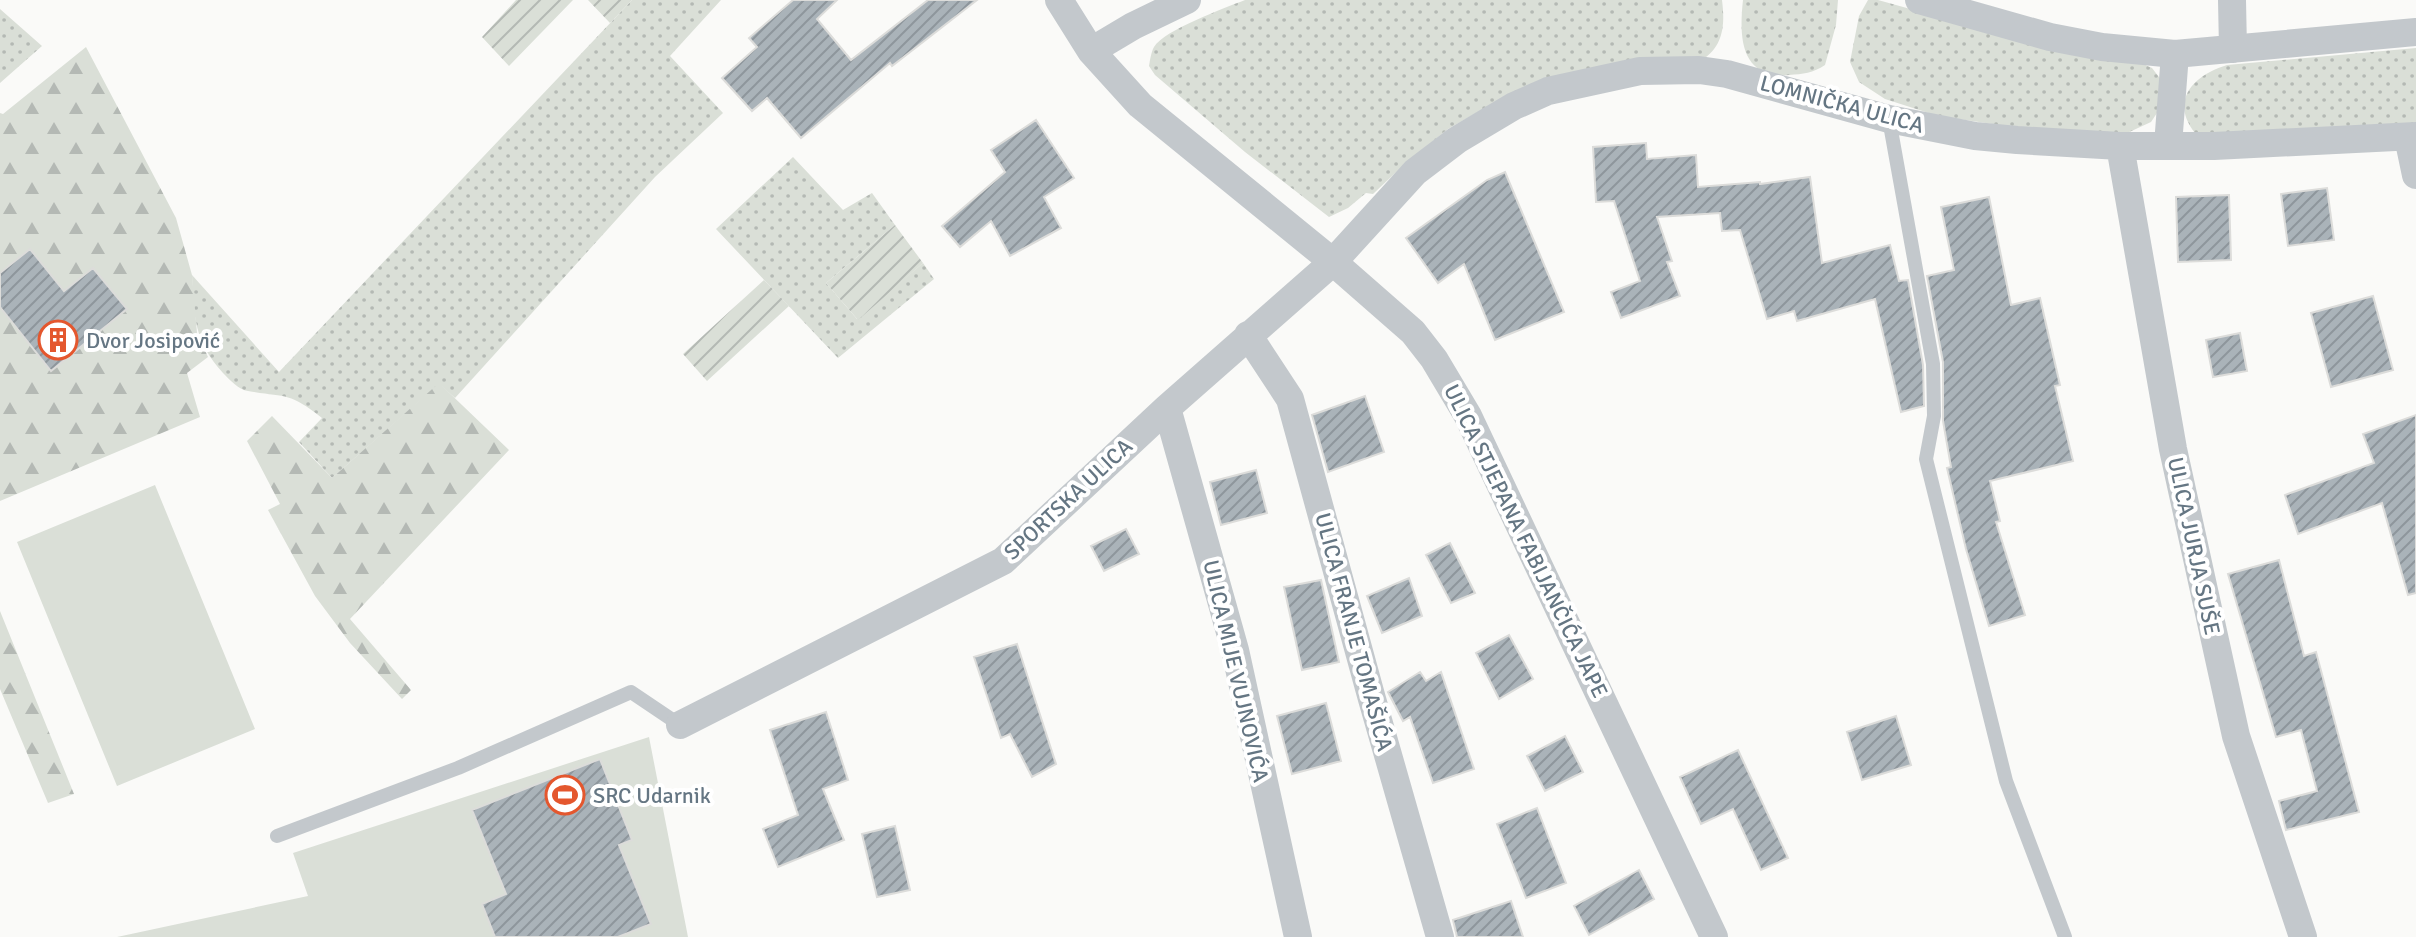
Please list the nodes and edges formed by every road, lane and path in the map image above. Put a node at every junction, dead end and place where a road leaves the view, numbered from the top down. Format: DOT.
graph roads {
  1 [pos="1059,0"];
  2 [pos="1187,0"];
  3 [pos="1919,0"];
  4 [pos="2232,0"];
  5 [pos="2416,32"];
  6 [pos="2233,49"];
  7 [pos="1091,51"];
  8 [pos="2175,54"];
  9 [pos="1889,119"];
  10 [pos="2412,137"];
  11 [pos="2168,145"];
  12 [pos="2120,146"];
  13 [pos="2416,175"];
  14 [pos="1333,262"];
  15 [pos="1248,335"];
  16 [pos="1167,408"];
  17 [pos="680,725"];
  18 [pos="277,836"];
  19 [pos="1298,937"];
  20 [pos="1440,937"];
  21 [pos="1714,937"];
  22 [pos="2065,937"];
  23 [pos="2303,937"];
  1 -- 7 [label="street, ULICA STJEPANA FABIJANČIĆA JAPE"];
  2 -- 7 [label="street"];
  3 -- 8 [label="street"];
  4 -- 6 [label="street"];
  5 -- 6 [label="street"];
  6 -- 8 [label="street"];
  7 -- 14 [label="street, ULICA STJEPANA FABIJANČIĆA JAPE"];
  8 -- 11 [label="street"];
  9 -- 12 [label="street, LOMNIČKA ULICA"];
  9 -- 14 [label="street, LOMNIČKA ULICA"];
  9 -- 22 [label="lane"];
  10 -- 11 [label="street, LOMNIČKA ULICA"];
  10 -- 13 [label="street"];
  11 -- 12 [label="street, LOMNIČKA ULICA"];
  12 -- 23 [label="street, ULICA JURJA SUŠE"];
  14 -- 15 [label="street, SPORTSKA ULICA"];
  14 -- 21 [label="street, ULICA STJEPANA FABIJANČIĆA JAPE"];
  15 -- 16 [label="street, SPORTSKA ULICA"];
  15 -- 20 [label="street, ULICA FRANJE TOMAŠIĆA"];
  16 -- 17 [label="street, SPORTSKA ULICA"];
  16 -- 19 [label="street, ULICA MIJE VUJNOVIĆA"];
  17 -- 18 [label="lane"];
}
